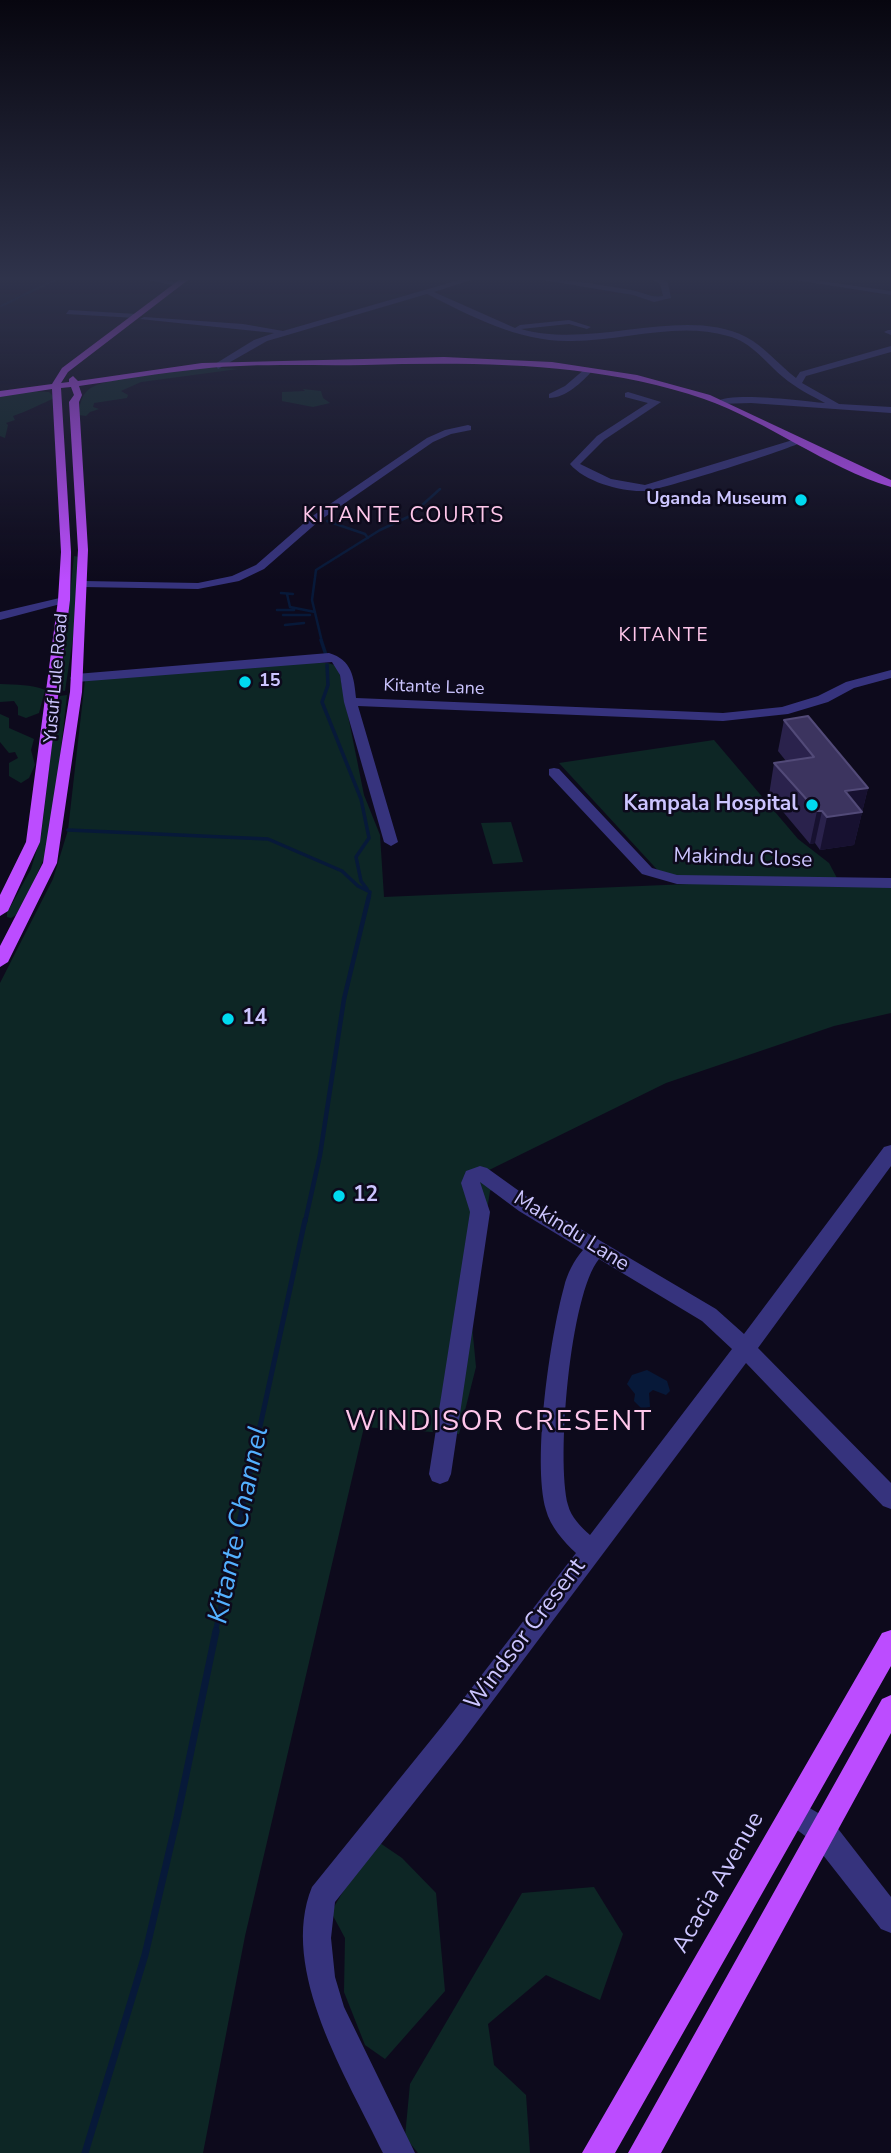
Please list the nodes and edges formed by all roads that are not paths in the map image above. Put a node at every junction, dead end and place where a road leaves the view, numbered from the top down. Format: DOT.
graph roads {
  1 [pos="59,380"];
  2 [pos="83,380"];
  3 [pos="86,380"];
  4 [pos="577,380"];
  5 [pos="644,380"];
  6 [pos="670,380"];
  7 [pos="794,380"];
  8 [pos="799,380"];
  9 [pos="74,382"];
  10 [pos="797,383"];
  11 [pos="56,385"];
  12 [pos="0,392"];
  13 [pos="628,395"];
  14 [pos="552,396"];
  15 [pos="734,399"];
  16 [pos="720,402"];
  17 [pos="754,404"];
  18 [pos="837,406"];
  19 [pos="891,410"];
  20 [pos="740,411"];
  21 [pos="468,428"];
  22 [pos="77,441"];
  23 [pos="799,441"];
  24 [pos="62,442"];
  25 [pos="79,459"];
  26 [pos="62,460"];
  27 [pos="891,475"];
  28 [pos="891,484"];
  29 [pos="83,550"];
  30 [pos="66,552"];
  31 [pos="83,584"];
  32 [pos="64,600"];
  33 [pos="0,616"];
  34 [pos="891,674"];
  35 [pos="76,678"];
  36 [pos="351,702"];
  37 [pos="554,772"];
  38 [pos="391,842"];
  39 [pos="891,883"];
  40 [pos="0,911"];
  41 [pos="0,920"];
  42 [pos="22,921"];
  43 [pos="0,962"];
  44 [pos="891,1152"];
  45 [pos="596,1248"];
  46 [pos="745,1348"];
  47 [pos="440,1474"];
  48 [pos="891,1499"];
  49 [pos="590,1551"];
  50 [pos="891,1642"];
  51 [pos="891,1708"];
  52 [pos="794,1812"];
  53 [pos="822,1831"];
  54 [pos="891,1919"];
  55 [pos="398,2153"];
  56 [pos="598,2153"];
  57 [pos="645,2153"];
  1 -- 11 [label="main road"];
  2 -- 9 [label="main road"];
  3 -- 9 [label="main road"];
  4 -- 14 [label="street"];
  5 -- 16 [label="main road"];
  6 -- 15 [label="main road"];
  7 -- 10 [label="street"];
  8 -- 10 [label="street"];
  9 -- 11 [label="main road"];
  9 -- 22 [label="main road, Yusuf Lule Road"];
  10 -- 18 [label="street"];
  11 -- 12 [label="main road"];
  11 -- 24 [label="main road, Yusuf Lule Road"];
  13 -- 23 [label="street"];
  15 -- 16 [label="street"];
  15 -- 17 [label="main road"];
  16 -- 20 [label="main road"];
  17 -- 18 [label="street"];
  17 -- 20 [label="street"];
  17 -- 27 [label="main road"];
  18 -- 19 [label="street"];
  20 -- 23 [label="main road"];
  21 -- 31 [label="street"];
  22 -- 24 [label="main road"];
  22 -- 25 [label="main road, Yusuf Lule Road"];
  23 -- 28 [label="main road"];
  24 -- 26 [label="main road, Yusuf Lule Road"];
  25 -- 26 [label="main road"];
  25 -- 29 [label="main road, Yusuf Lule Road"];
  26 -- 30 [label="main road, Yusuf Lule Road"];
  29 -- 30 [label="main road"];
  29 -- 31 [label="main road, Yusuf Lule Road"];
  30 -- 32 [label="main road, Yusuf Lule Road"];
  31 -- 35 [label="main road, Yusuf Lule Road"];
  32 -- 33 [label="street"];
  32 -- 40 [label="main road, Yusuf Lule Road"];
  34 -- 36 [label="street, Kitante Lane"];
  35 -- 36 [label="street"];
  35 -- 42 [label="main road, Yusuf Lule Road"];
  36 -- 38 [label="street"];
  37 -- 39 [label="street, Makindu Close"];
  41 -- 42 [label="main road"];
  42 -- 43 [label="main road, Yusuf Lule Road"];
  44 -- 46 [label="street, Windsor Cresent"];
  45 -- 46 [label="street, Makindu Lane"];
  45 -- 47 [label="street, Makindu Lane"];
  45 -- 49 [label="street"];
  46 -- 48 [label="street, Makindu Lane"];
  46 -- 49 [label="street, Windsor Cresent"];
  49 -- 55 [label="street, Windsor Cresent"];
  50 -- 52 [label="main road, Acacia Avenue"];
  51 -- 53 [label="main road"];
  52 -- 53 [label="street"];
  52 -- 56 [label="main road, Acacia Avenue"];
  53 -- 54 [label="street"];
  53 -- 57 [label="main road"];
}
